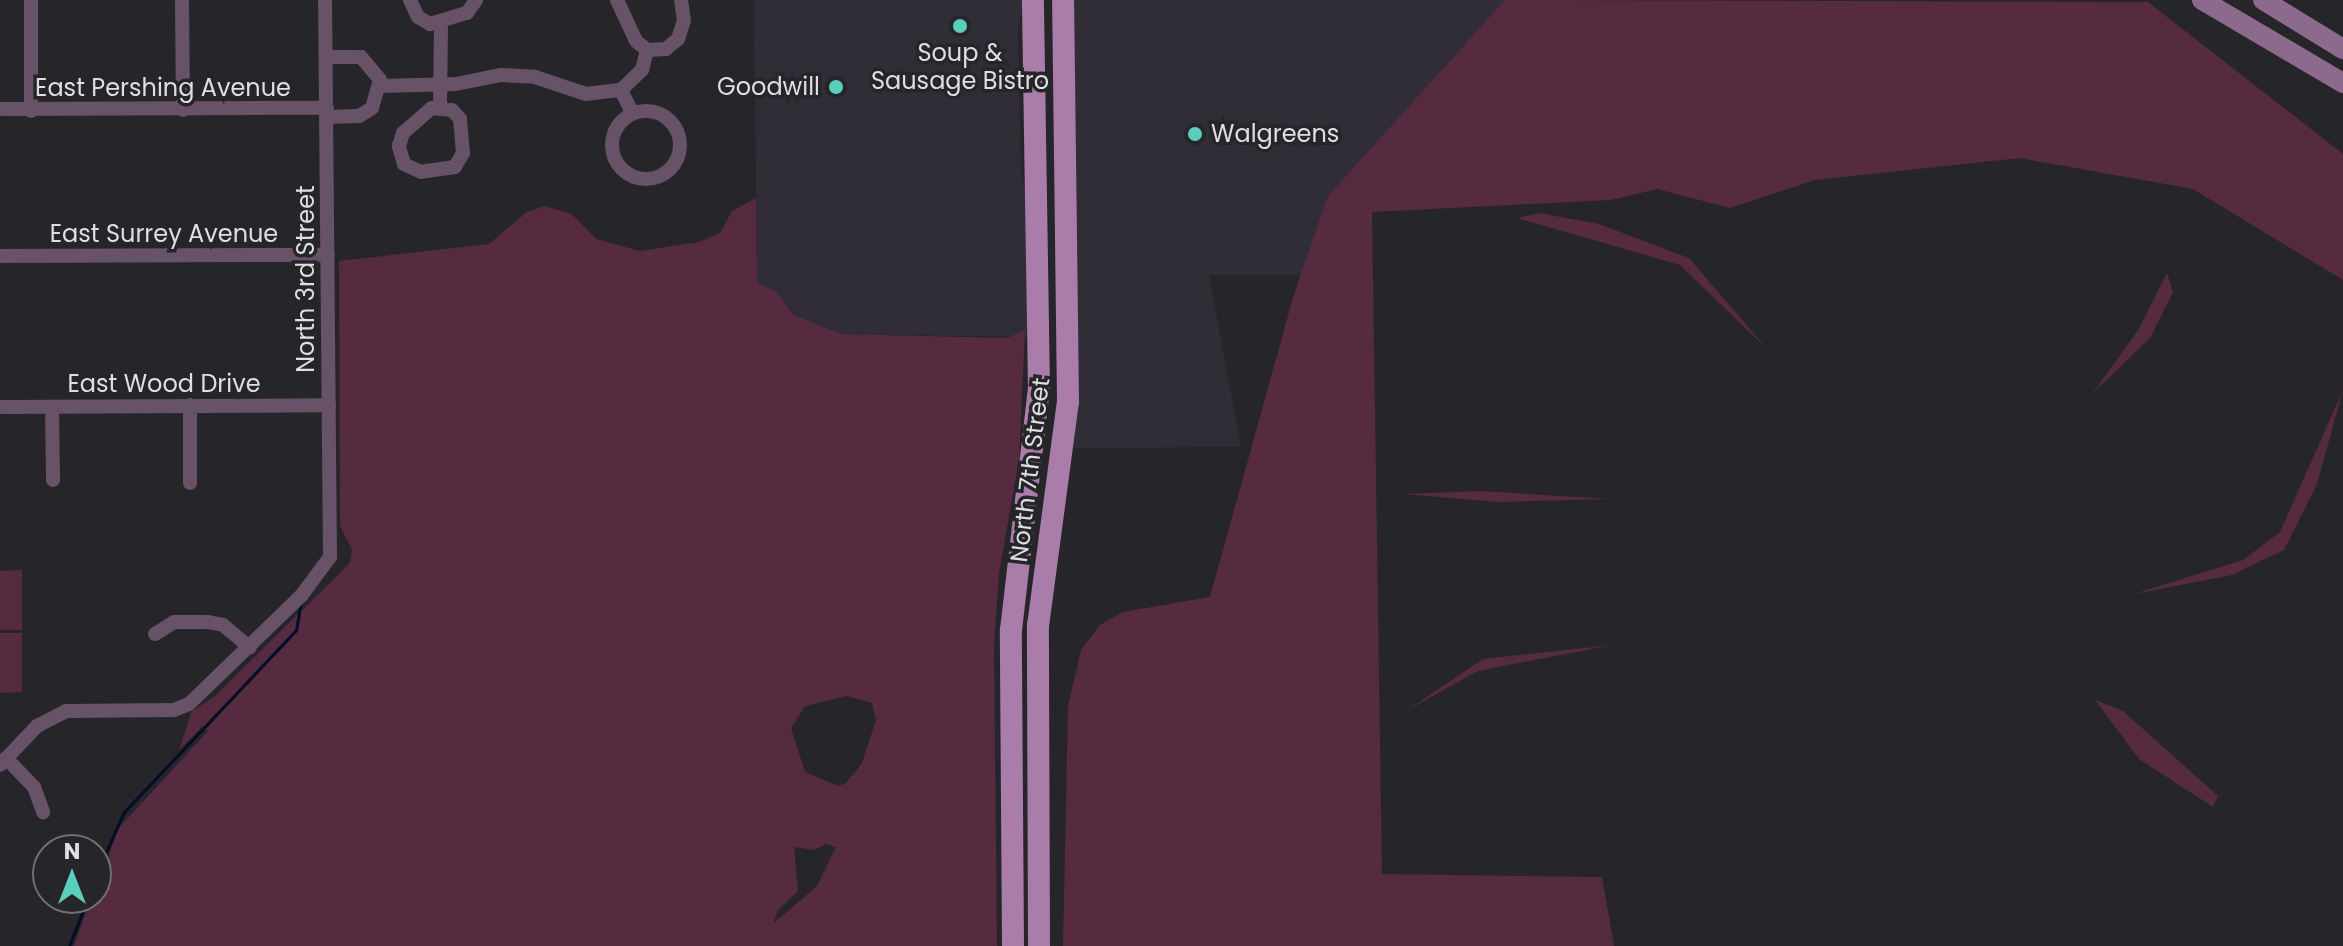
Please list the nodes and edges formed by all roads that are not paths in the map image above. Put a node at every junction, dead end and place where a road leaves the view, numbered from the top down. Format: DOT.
graph roads {
  1 [pos="31,0"];
  2 [pos="182,0"];
  3 [pos="325,0"];
  4 [pos="410,0"];
  5 [pos="476,0"];
  6 [pos="617,0"];
  7 [pos="681,0"];
  8 [pos="1033,0"];
  9 [pos="1063,0"];
  10 [pos="2202,0"];
  11 [pos="2263,0"];
  12 [pos="441,21"];
  13 [pos="2343,49"];
  14 [pos="647,50"];
  15 [pos="326,57"];
  16 [pos="2343,83"];
  17 [pos="442,85"];
  18 [pos="380,86"];
  19 [pos="621,90"];
  20 [pos="440,108"];
  21 [pos="0,109"];
  22 [pos="183,110"];
  23 [pos="31,111"];
  24 [pos="632,112"];
  25 [pos="327,113"];
  26 [pos="328,255"];
  27 [pos="0,256"];
  28 [pos="190,405"];
  29 [pos="329,405"];
  30 [pos="0,407"];
  31 [pos="52,407"];
  32 [pos="53,480"];
  33 [pos="190,483"];
  34 [pos="155,634"];
  35 [pos="250,648"];
  36 [pos="3,761"];
  37 [pos="43,812"];
  38 [pos="1013,946"];
  39 [pos="1039,946"];
  1 -- 23 [label="street"];
  2 -- 22 [label="street"];
  3 -- 15 [label="street, North 3rd Street"];
  4 -- 12 [label="street"];
  5 -- 12 [label="street"];
  6 -- 14 [label="street"];
  7 -- 14 [label="street"];
  8 -- 38 [label="main road, North 7th Street"];
  9 -- 39 [label="main road, North 7th Street"];
  10 -- 16 [label="main road"];
  11 -- 13 [label="main road"];
  12 -- 17 [label="street"];
  14 -- 19 [label="street"];
  15 -- 18 [label="street"];
  15 -- 25 [label="street, North 3rd Street"];
  17 -- 18 [label="street"];
  17 -- 19 [label="street"];
  17 -- 20 [label="street"];
  18 -- 25 [label="street, East Pershing Avenue"];
  19 -- 24 [label="street"];
  20 -- 20 [label="street"];
  21 -- 23 [label="street, East Pershing Avenue"];
  22 -- 23 [label="street, East Pershing Avenue"];
  22 -- 25 [label="street, East Pershing Avenue"];
  24 -- 24 [label="street"];
  25 -- 26 [label="street, North 3rd Street"];
  26 -- 27 [label="street, East Surrey Avenue"];
  26 -- 29 [label="street, North 3rd Street"];
  28 -- 29 [label="street, East Wood Drive"];
  28 -- 31 [label="street, East Wood Drive"];
  28 -- 33 [label="street"];
  29 -- 35 [label="street, North 3rd Street"];
  30 -- 31 [label="street, East Wood Drive"];
  31 -- 32 [label="street"];
  34 -- 35 [label="street"];
  35 -- 36 [label="street"];
  36 -- 37 [label="street"];
}
